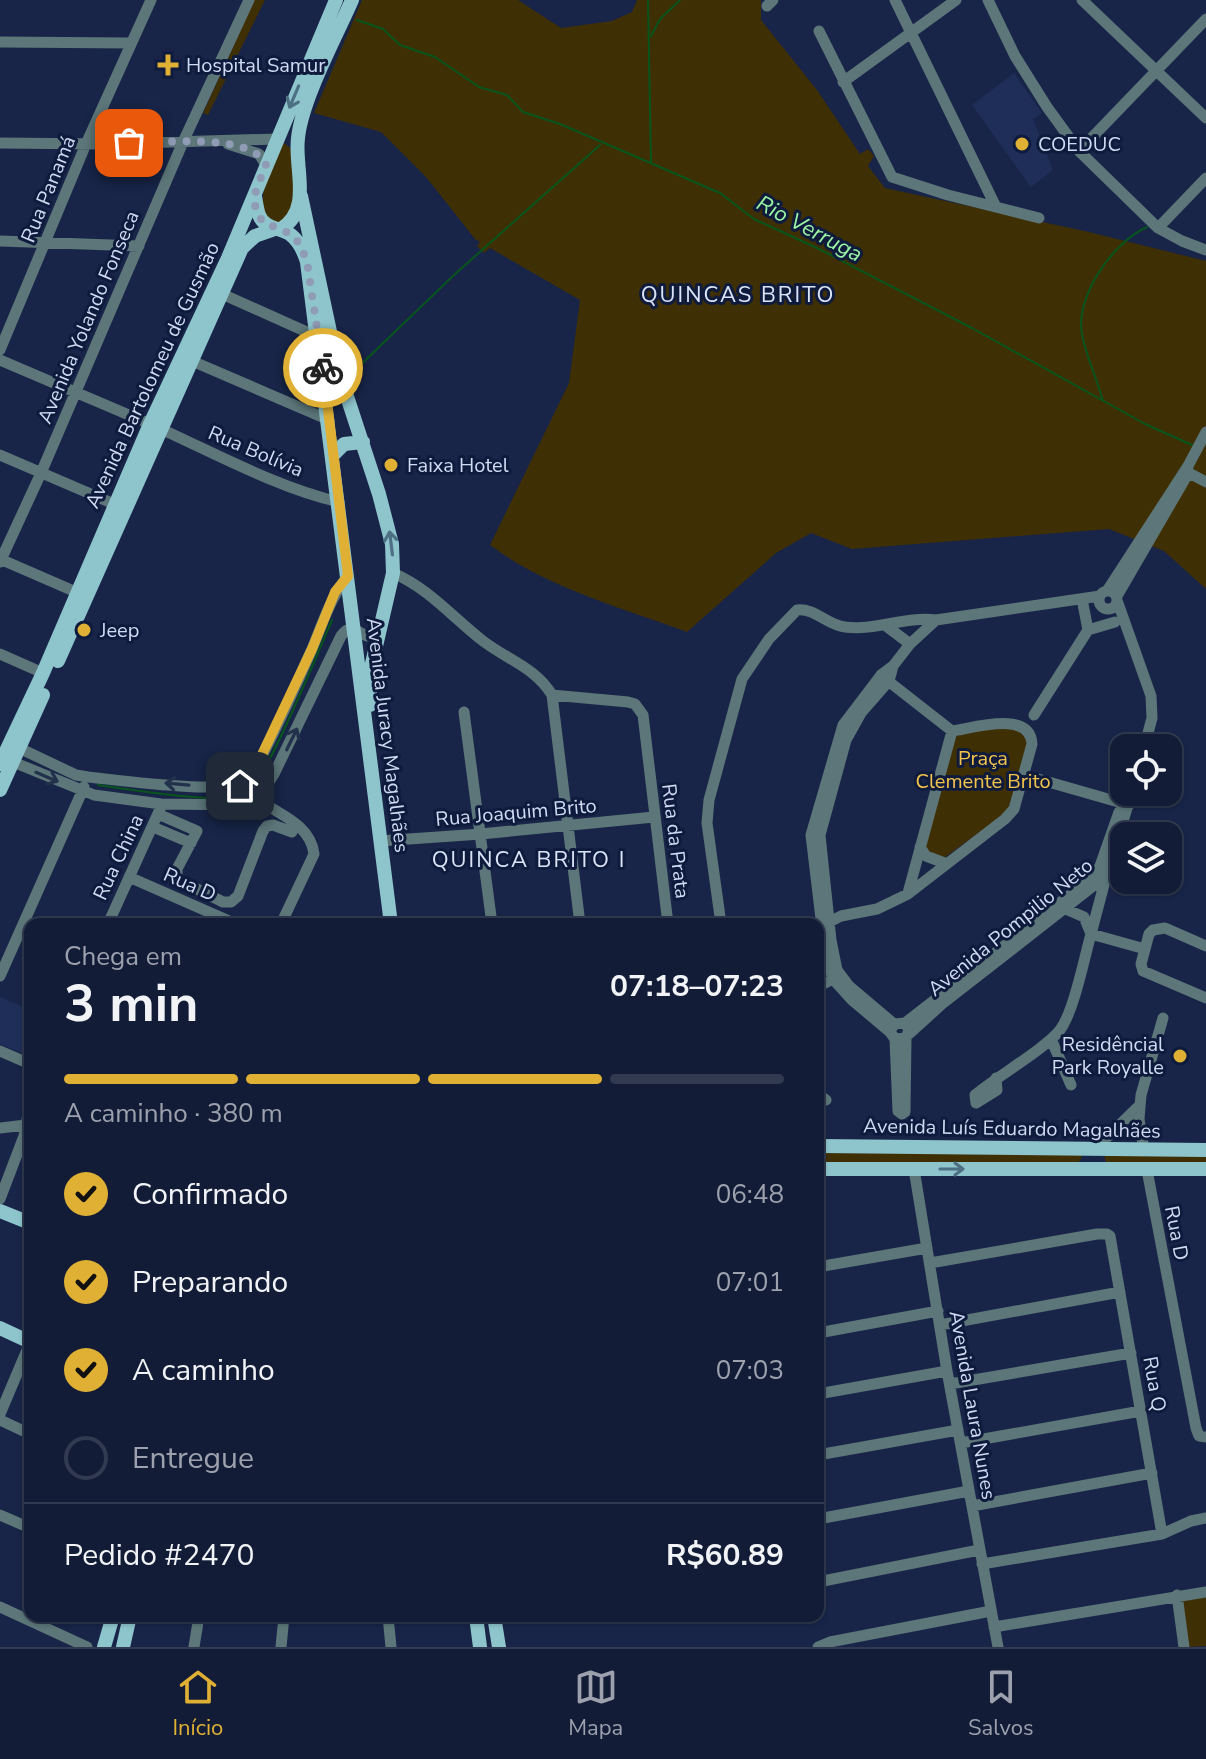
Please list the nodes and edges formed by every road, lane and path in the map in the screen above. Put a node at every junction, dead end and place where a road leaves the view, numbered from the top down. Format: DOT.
graph roads {
  1 [pos="151,0"];
  2 [pos="249,0"];
  3 [pos="336,0"];
  4 [pos="352,0"];
  5 [pos="895,0"];
  6 [pos="956,0"];
  7 [pos="988,0"];
  8 [pos="1082,0"];
  9 [pos="1206,19"];
  10 [pos="819,31"];
  11 [pos="910,32"];
  12 [pos="0,42"];
  13 [pos="131,43"];
  14 [pos="1156,71"];
  15 [pos="843,82"];
  16 [pos="1206,118"];
  17 [pos="276,139"];
  18 [pos="216,141"];
  19 [pos="183,142"];
  20 [pos="0,143"];
  21 [pos="86,144"];
  22 [pos="1079,151"];
  23 [pos="266,165"];
  24 [pos="1206,178"];
  25 [pos="255,196"];
  26 [pos="301,196"];
  27 [pos="995,205"];
  28 [pos="1039,218"];
  29 [pos="1158,228"];
  30 [pos="278,229"];
  31 [pos="0,241"];
  32 [pos="46,243"];
  33 [pos="139,246"];
  34 [pos="1206,250"];
  35 [pos="222,294"];
  36 [pos="318,337"];
  37 [pos="0,350"];
  38 [pos="0,360"];
  39 [pos="192,361"];
  40 [pos="75,391"];
  41 [pos="329,420"];
  42 [pos="155,427"];
  43 [pos="1203,436"];
  44 [pos="363,442"];
  45 [pos="0,455"];
  46 [pos="333,455"];
  47 [pos="1188,467"];
  48 [pos="41,473"];
  49 [pos="1206,482"];
  50 [pos="339,502"];
  51 [pos="114,504"];
  52 [pos="0,560"];
  53 [pos="393,573"];
  54 [pos="348,576"];
  55 [pos="76,592"];
  56 [pos="1082,599"];
  57 [pos="1110,599"];
  58 [pos="936,620"];
  59 [pos="1115,622"];
  60 [pos="885,625"];
  61 [pos="354,627"];
  62 [pos="380,629"];
  63 [pos="1088,630"];
  64 [pos="910,644"];
  65 [pos="0,654"];
  66 [pos="43,673"];
  67 [pos="885,678"];
  68 [pos="552,695"];
  69 [pos="464,712"];
  70 [pos="1034,715"];
  71 [pos="1016,724"];
  72 [pos="952,731"];
  73 [pos="1141,734"];
  74 [pos="1148,734"];
  75 [pos="1032,735"];
  76 [pos="8,754"];
  77 [pos="1024,775"];
  78 [pos="88,777"];
  79 [pos="0,790"];
  80 [pos="82,791"];
  81 [pos="261,794"];
  82 [pos="1110,796"];
  83 [pos="1123,806"];
  84 [pos="1124,806"];
  85 [pos="160,809"];
  86 [pos="654,817"];
  87 [pos="569,826"];
  88 [pos="153,827"];
  89 [pos="292,832"];
  90 [pos="481,834"];
  91 [pos="383,841"];
  92 [pos="191,843"];
  93 [pos="920,847"];
  94 [pos="947,864"];
  95 [pos="1106,876"];
  96 [pos="129,877"];
  97 [pos="908,894"];
  98 [pos="1062,907"];
  99 [pos="26,918"];
  100 [pos="111,918"];
  101 [pos="222,918"];
  102 [pos="284,918"];
  103 [pos="390,918"];
  104 [pos="397,918"];
  105 [pos="491,918"];
  106 [pos="579,918"];
  107 [pos="667,918"];
  108 [pos="720,918"];
  109 [pos="24,922"];
  110 [pos="825,924"];
  111 [pos="1091,934"];
  112 [pos="1206,946"];
  113 [pos="1145,949"];
  114 [pos="0,976"];
  115 [pos="836,977"];
  116 [pos="824,984"];
  117 [pos="1206,998"];
  118 [pos="1163,1018"];
  119 [pos="900,1032"];
  120 [pos="1051,1039"];
  121 [pos="0,1051"];
  122 [pos="24,1061"];
  123 [pos="996,1078"];
  124 [pos="1071,1085"];
  125 [pos="1139,1106"];
  126 [pos="24,1125"];
  127 [pos="0,1128"];
  128 [pos="24,1131"];
  129 [pos="824,1147"];
  130 [pos="1090,1148"];
  131 [pos="1121,1150"];
  132 [pos="1144,1150"];
  133 [pos="1206,1150"];
  134 [pos="824,1169"];
  135 [pos="914,1169"];
  136 [pos="1206,1169"];
  137 [pos="1081,1170"];
  138 [pos="1118,1170"];
  139 [pos="1147,1170"];
  140 [pos="0,1199"];
  141 [pos="0,1211"];
  142 [pos="24,1221"];
  143 [pos="927,1248"];
  144 [pos="930,1263"];
  145 [pos="824,1266"];
  146 [pos="1120,1292"];
  147 [pos="938,1311"];
  148 [pos="940,1325"];
  149 [pos="0,1328"];
  150 [pos="824,1332"];
  151 [pos="24,1340"];
  152 [pos="1131,1353"];
  153 [pos="24,1358"];
  154 [pos="949,1378"];
  155 [pos="824,1393"];
  156 [pos="1141,1411"];
  157 [pos="0,1417"];
  158 [pos="958,1430"];
  159 [pos="24,1431"];
  160 [pos="1206,1437"];
  161 [pos="961,1443"];
  162 [pos="824,1454"];
  163 [pos="1152,1473"];
  164 [pos="969,1491"];
  165 [pos="972,1506"];
  166 [pos="0,1515"];
  167 [pos="824,1518"];
  168 [pos="1206,1518"];
  169 [pos="24,1525"];
  170 [pos="1162,1529"];
  171 [pos="979,1550"];
  172 [pos="982,1564"];
  173 [pos="824,1581"];
  174 [pos="1206,1592"];
  175 [pos="1177,1595"];
  176 [pos="0,1607"];
  177 [pos="991,1611"];
  178 [pos="24,1618"];
  179 [pos="33,1622"];
  180 [pos="111,1622"];
  181 [pos="129,1622"];
  182 [pos="198,1622"];
  183 [pos="283,1622"];
  184 [pos="389,1622"];
  185 [pos="477,1622"];
  186 [pos="495,1622"];
  187 [pos="994,1627"];
  188 [pos="824,1644"];
  189 [pos="87,1647"];
  190 [pos="104,1647"];
  191 [pos="123,1647"];
  192 [pos="194,1647"];
  193 [pos="281,1647"];
  194 [pos="391,1647"];
  195 [pos="480,1647"];
  196 [pos="499,1647"];
  197 [pos="998,1647"];
  198 [pos="1184,1647"];
  1 -- 13 [label="street, Rua Panamá"];
  2 -- 19 [label="street, Avenida Yolando Fonseca"];
  3 -- 17 [label="main road, Avenida Bartolomeu de Gusmão, one-way"];
  4 -- 26 [label="main road, Avenida Juracy Magalhães"];
  5 -- 11 [label="street"];
  6 -- 11 [label="street"];
  7 -- 22 [label="street"];
  8 -- 14 [label="street"];
  9 -- 14 [label="street"];
  10 -- 15 [label="street"];
  11 -- 15 [label="street"];
  11 -- 27 [label="street"];
  12 -- 13 [label="street"];
  13 -- 21 [label="street, Rua Panamá"];
  14 -- 16 [label="street"];
  14 -- 22 [label="street"];
  15 -- 27 [label="street"];
  17 -- 18 [label="street"];
  17 -- 23 [label="main road, Avenida Bartolomeu de Gusmão"];
  18 -- 19 [label="street"];
  18 -- 23 [label="street"];
  19 -- 21 [label="street"];
  19 -- 33 [label="street, Avenida Yolando Fonseca"];
  20 -- 21 [label="street"];
  21 -- 32 [label="street, Rua Panamá"];
  22 -- 29 [label="street"];
  23 -- 25 [label="main road, Avenida Bartolomeu de Gusmão"];
  24 -- 29 [label="street"];
  25 -- 30 [label="main road, Avenida Juracy Magalhães"];
  25 -- 42 [label="main road, Avenida Bartolomeu de Gusmão"];
  26 -- 30 [label="main road"];
  26 -- 44 [label="main road, Avenida Juracy Magalhães"];
  27 -- 28 [label="street"];
  29 -- 34 [label="street"];
  30 -- 35 [label="main road, Avenida Bartolomeu de Gusmão"];
  30 -- 36 [label="main road, Avenida Juracy Magalhães"];
  31 -- 32 [label="street"];
  32 -- 33 [label="street"];
  32 -- 37 [label="street, Rua Panamá"];
  33 -- 40 [label="street, Avenida Yolando Fonseca"];
  35 -- 36 [label="street"];
  35 -- 39 [label="main road, Avenida Bartolomeu de Gusmão"];
  36 -- 41 [label="main road, Avenida Juracy Magalhães"];
  38 -- 40 [label="street, Rua Bolívia"];
  39 -- 41 [label="street"];
  39 -- 42 [label="main road, Avenida Bartolomeu de Gusmão"];
  40 -- 42 [label="street, Rua Bolívia"];
  40 -- 48 [label="street, Avenida Yolando Fonseca"];
  41 -- 46 [label="main road, Avenida Juracy Magalhães"];
  42 -- 50 [label="street, Rua Bolívia"];
  42 -- 51 [label="main road, Avenida Bartolomeu de Gusmão"];
  42 -- 76 [label="main road, Avenida Bartolomeu de Gusmão"];
  43 -- 47 [label="street"];
  44 -- 46 [label="main road"];
  53 -- 44 [label="main road, Avenida Juracy Magalhães, one-way"];
  45 -- 48 [label="street"];
  46 -- 50 [label="main road, Avenida Juracy Magalhães"];
  47 -- 49 [label="street"];
  47 -- 57 [label="street"];
  48 -- 51 [label="street"];
  48 -- 52 [label="street, Avenida Yolando Fonseca"];
  50 -- 54 [label="main road, Avenida Juracy Magalhães"];
  51 -- 55 [label="main road, Avenida Bartolomeu de Gusmão"];
  52 -- 55 [label="street"];
  53 -- 62 [label="main road, Avenida Juracy Magalhães"];
  53 -- 68 [label="street"];
  54 -- 61 [label="main road, Avenida Juracy Magalhães"];
  54 -- 78 [label="street, one-way"];
  55 -- 66 [label="main road, Avenida Bartolomeu de Gusmão"];
  56 -- 57 [label="street"];
  56 -- 58 [label="street"];
  56 -- 63 [label="street"];
  57 -- 59 [label="street"];
  57 -- 74 [label="street"];
  58 -- 60 [label="street"];
  58 -- 64 [label="street"];
  59 -- 63 [label="street"];
  59 -- 73 [label="street"];
  60 -- 64 [label="street"];
  60 -- 108 [label="street"];
  61 -- 62 [label="street"];
  81 -- 61 [label="street, one-way"];
  61 -- 91 [label="main road, Avenida Juracy Magalhães"];
  62 -- 91 [label="main road, Avenida Juracy Magalhães"];
  63 -- 70 [label="street"];
  64 -- 67 [label="street"];
  65 -- 66 [label="street"];
  66 -- 76 [label="main road, Avenida Bartolomeu de Gusmão"];
  67 -- 72 [label="street"];
  67 -- 110 [label="street"];
  68 -- 86 [label="street, Rua da Prata"];
  68 -- 87 [label="street"];
  69 -- 90 [label="street"];
  70 -- 71 [label="street"];
  70 -- 75 [label="street"];
  71 -- 72 [label="street"];
  71 -- 75 [label="street"];
  72 -- 93 [label="street"];
  75 -- 77 [label="street"];
  76 -- 78 [label="street"];
  76 -- 79 [label="main road, Avenida Bartolomeu de Gusmão"];
  76 -- 80 [label="street, one-way"];
  77 -- 82 [label="street"];
  77 -- 94 [label="street"];
  78 -- 80 [label="street"];
  80 -- 85 [label="street"];
  80 -- 99 [label="street"];
  81 -- 85 [label="street"];
  81 -- 102 [label="street"];
  83 -- 98 [label="street, Avenida Pompilio Neto"];
  84 -- 95 [label="street, Avenida Pompilio Neto"];
  85 -- 88 [label="street, Rua China"];
  85 -- 92 [label="street"];
  86 -- 87 [label="street, Rua Joaquim Brito"];
  86 -- 107 [label="street, Rua da Prata"];
  87 -- 90 [label="street, Rua Joaquim Brito"];
  87 -- 106 [label="street"];
  88 -- 92 [label="street"];
  88 -- 96 [label="street, Rua China"];
  89 -- 92 [label="street"];
  90 -- 91 [label="street, Rua Joaquim Brito"];
  90 -- 105 [label="street"];
  91 -- 103 [label="main road, Avenida Juracy Magalhães"];
  91 -- 104 [label="main road, Avenida Juracy Magalhães"];
  93 -- 94 [label="street"];
  93 -- 97 [label="street"];
  94 -- 97 [label="street"];
  95 -- 98 [label="street, Avenida Pompilio Neto"];
  95 -- 111 [label="street"];
  96 -- 100 [label="street, Rua China"];
  96 -- 101 [label="street, Rua D"];
  97 -- 110 [label="street"];
  98 -- 111 [label="street"];
  98 -- 119 [label="street, Avenida Pompilio Neto"];
  109 -- 114 [label="street"];
  110 -- 115 [label="street"];
  111 -- 113 [label="street"];
  111 -- 120 [label="street"];
  112 -- 113 [label="street"];
  113 -- 117 [label="street"];
  115 -- 116 [label="street"];
  115 -- 119 [label="street"];
  118 -- 125 [label="street"];
  119 -- 119 [label="street"];
  120 -- 123 [label="street"];
  120 -- 124 [label="street"];
  121 -- 122 [label="street"];
  125 -- 130 [label="street"];
  125 -- 132 [label="street"];
  126 -- 127 [label="street"];
  128 -- 140 [label="street"];
  129 -- 130 [label="main road, Avenida Luís Eduardo Magalhães"];
  130 -- 131 [label="main road, Avenida Luís Eduardo Magalhães"];
  130 -- 137 [label="main road"];
  131 -- 132 [label="main road, Avenida Luís Eduardo Magalhães"];
  131 -- 138 [label="main road"];
  132 -- 133 [label="main road, Avenida Luís Eduardo Magalhães"];
  134 -- 135 [label="main road, Avenida Luís Eduardo Magalhães"];
  135 -- 137 [label="main road, Avenida Luís Eduardo Magalhães, one-way"];
  135 -- 143 [label="street, Avenida Laura Nunes"];
  136 -- 139 [label="main road, Avenida Luís Eduardo Magalhães"];
  137 -- 138 [label="main road, Avenida Luís Eduardo Magalhães"];
  138 -- 139 [label="main road, Avenida Luís Eduardo Magalhães"];
  139 -- 160 [label="street, Rua D"];
  141 -- 142 [label="main road"];
  143 -- 144 [label="street, Avenida Laura Nunes"];
  143 -- 145 [label="street"];
  144 -- 146 [label="street, Rua Q"];
  144 -- 147 [label="street, Avenida Laura Nunes"];
  146 -- 148 [label="street"];
  146 -- 152 [label="street, Rua Q"];
  147 -- 148 [label="street, Avenida Laura Nunes"];
  147 -- 150 [label="street"];
  148 -- 154 [label="street, Avenida Laura Nunes"];
  149 -- 151 [label="main road"];
  152 -- 154 [label="street"];
  152 -- 156 [label="street, Rua Q"];
  153 -- 157 [label="street"];
  154 -- 155 [label="street"];
  154 -- 158 [label="street, Avenida Laura Nunes"];
  156 -- 161 [label="street"];
  156 -- 163 [label="street, Rua Q"];
  157 -- 159 [label="street"];
  158 -- 161 [label="street, Avenida Laura Nunes"];
  158 -- 162 [label="street"];
  161 -- 164 [label="street, Avenida Laura Nunes"];
  163 -- 165 [label="street"];
  163 -- 170 [label="street, Rua Q"];
  164 -- 165 [label="street, Avenida Laura Nunes"];
  164 -- 167 [label="street"];
  165 -- 171 [label="street, Avenida Laura Nunes"];
  166 -- 169 [label="street"];
  168 -- 170 [label="street"];
  170 -- 172 [label="street"];
  171 -- 172 [label="street, Avenida Laura Nunes"];
  171 -- 173 [label="street"];
  172 -- 177 [label="street, Avenida Laura Nunes"];
  174 -- 175 [label="street"];
  175 -- 187 [label="street"];
  175 -- 198 [label="street"];
  176 -- 178 [label="street"];
  177 -- 187 [label="street, Avenida Laura Nunes"];
  177 -- 188 [label="street"];
  179 -- 189 [label="street"];
  180 -- 190 [label="main road"];
  181 -- 191 [label="main road"];
  182 -- 192 [label="street"];
  183 -- 193 [label="street"];
  184 -- 194 [label="street"];
  185 -- 195 [label="main road"];
  186 -- 196 [label="main road"];
  187 -- 197 [label="street, Avenida Laura Nunes"];
}
